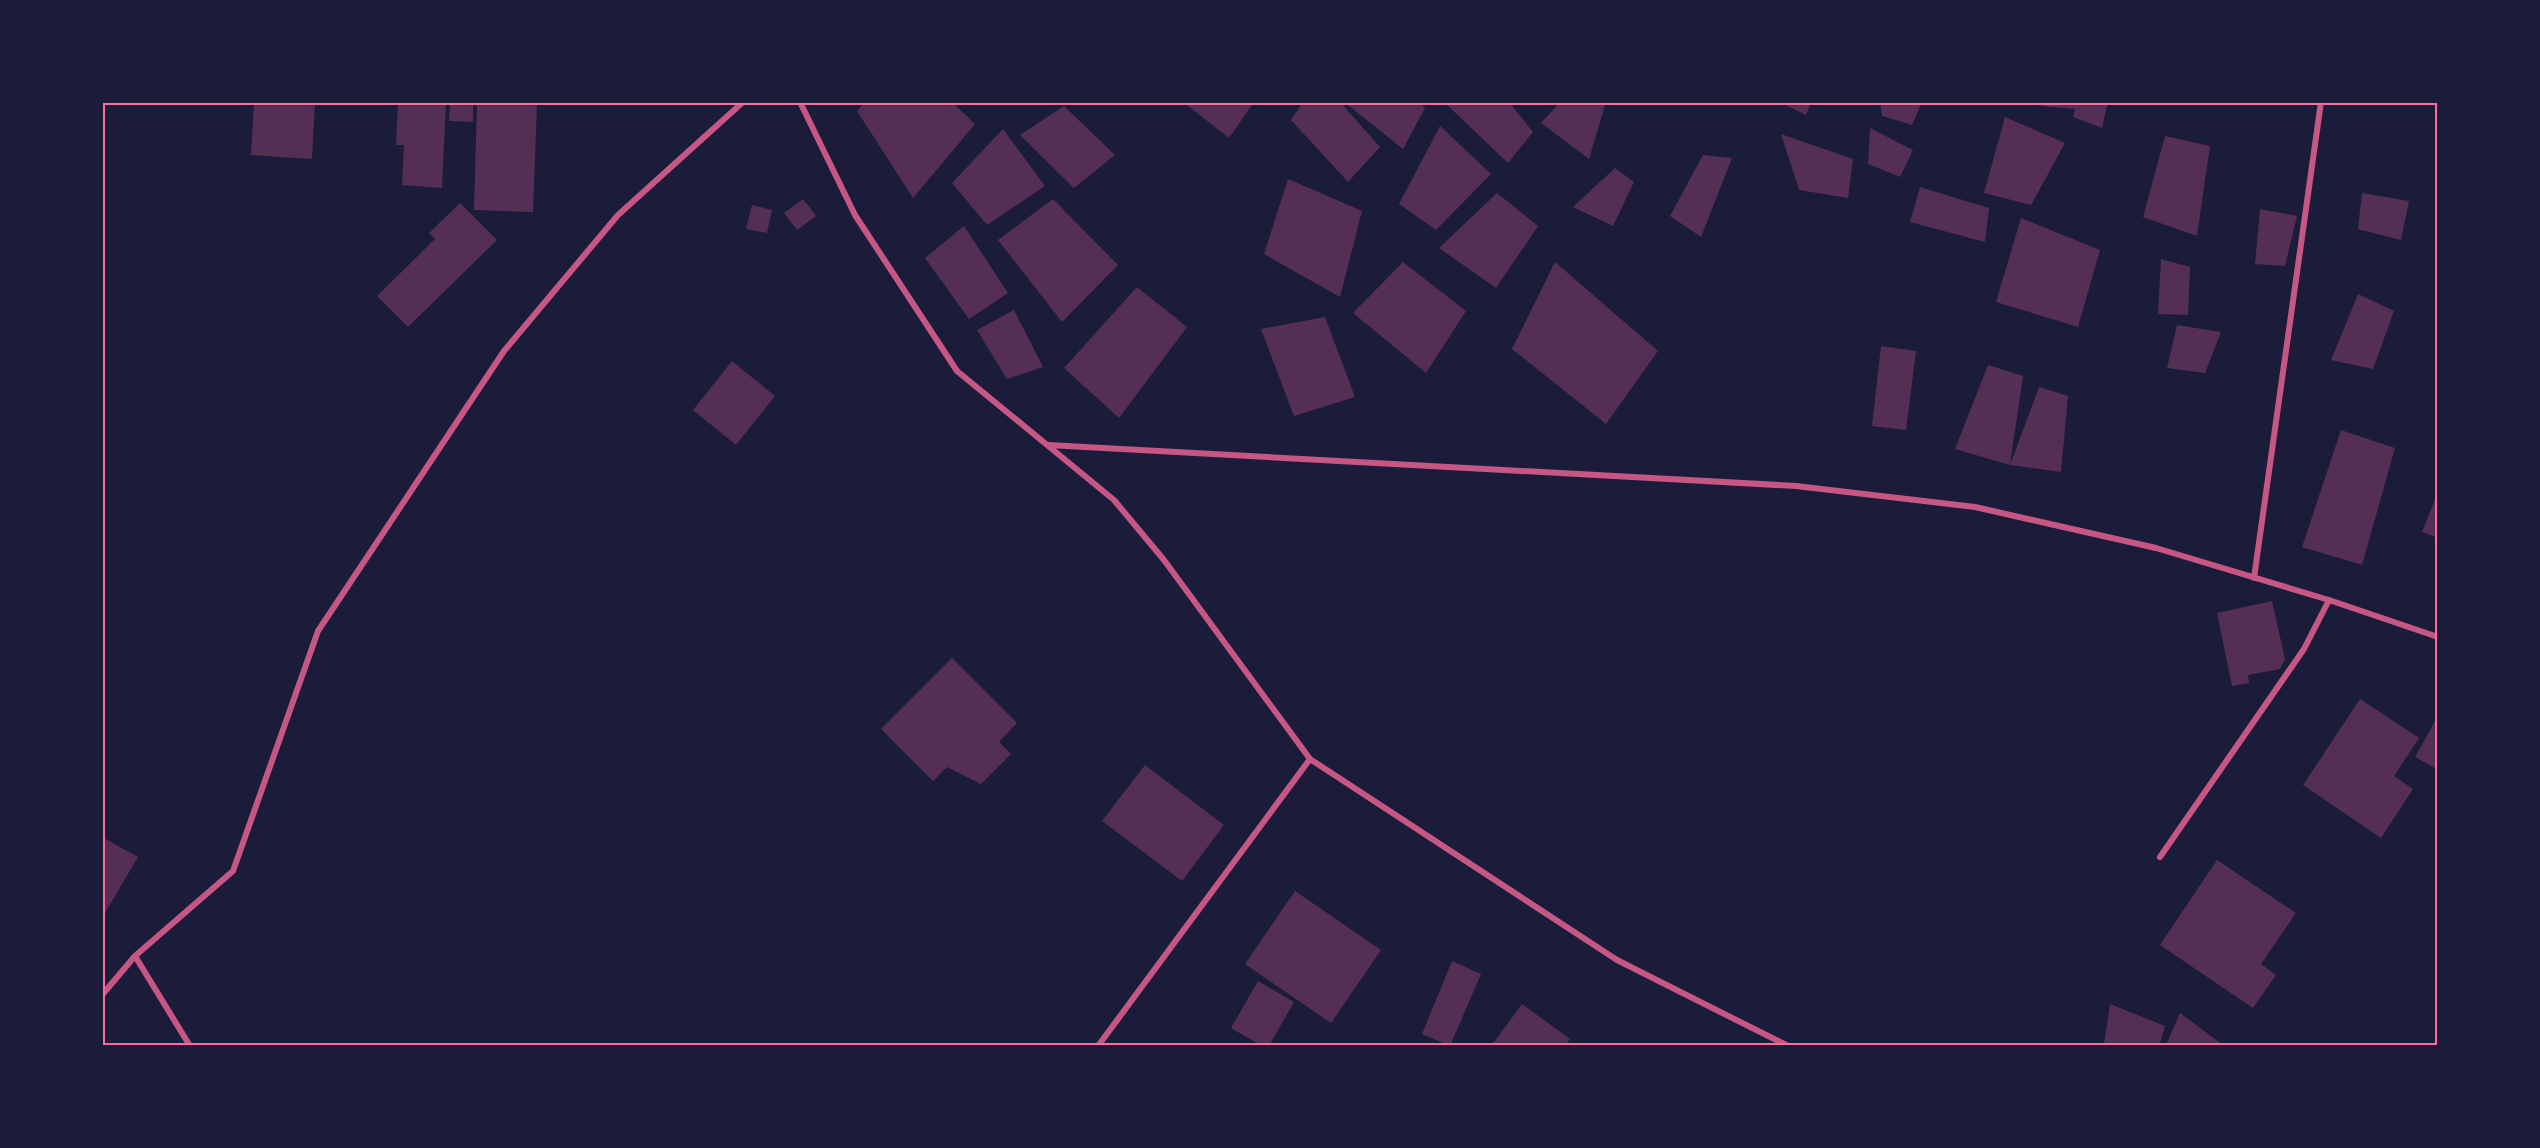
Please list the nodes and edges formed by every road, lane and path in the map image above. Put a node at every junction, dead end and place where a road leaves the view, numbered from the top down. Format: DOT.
graph roads {
  1 [pos="743,102"];
  2 [pos="800,102"];
  3 [pos="2321,102"];
  4 [pos="1049,445"];
  5 [pos="2254,578"];
  6 [pos="2329,600"];
  7 [pos="2438,637"];
  8 [pos="1310,759"];
  9 [pos="2160,857"];
  10 [pos="135,956"];
  11 [pos="102,995"];
  12 [pos="190,1046"];
  13 [pos="1098,1046"];
  14 [pos="1788,1046"];
  1 -- 10 [label="street"];
  2 -- 4 [label="street"];
  3 -- 5 [label="street"];
  4 -- 5 [label="street"];
  4 -- 8 [label="street"];
  5 -- 6 [label="street"];
  6 -- 7 [label="street"];
  6 -- 9 [label="street"];
  8 -- 13 [label="street"];
  8 -- 14 [label="street"];
  10 -- 11 [label="street"];
  10 -- 12 [label="street"];
}
